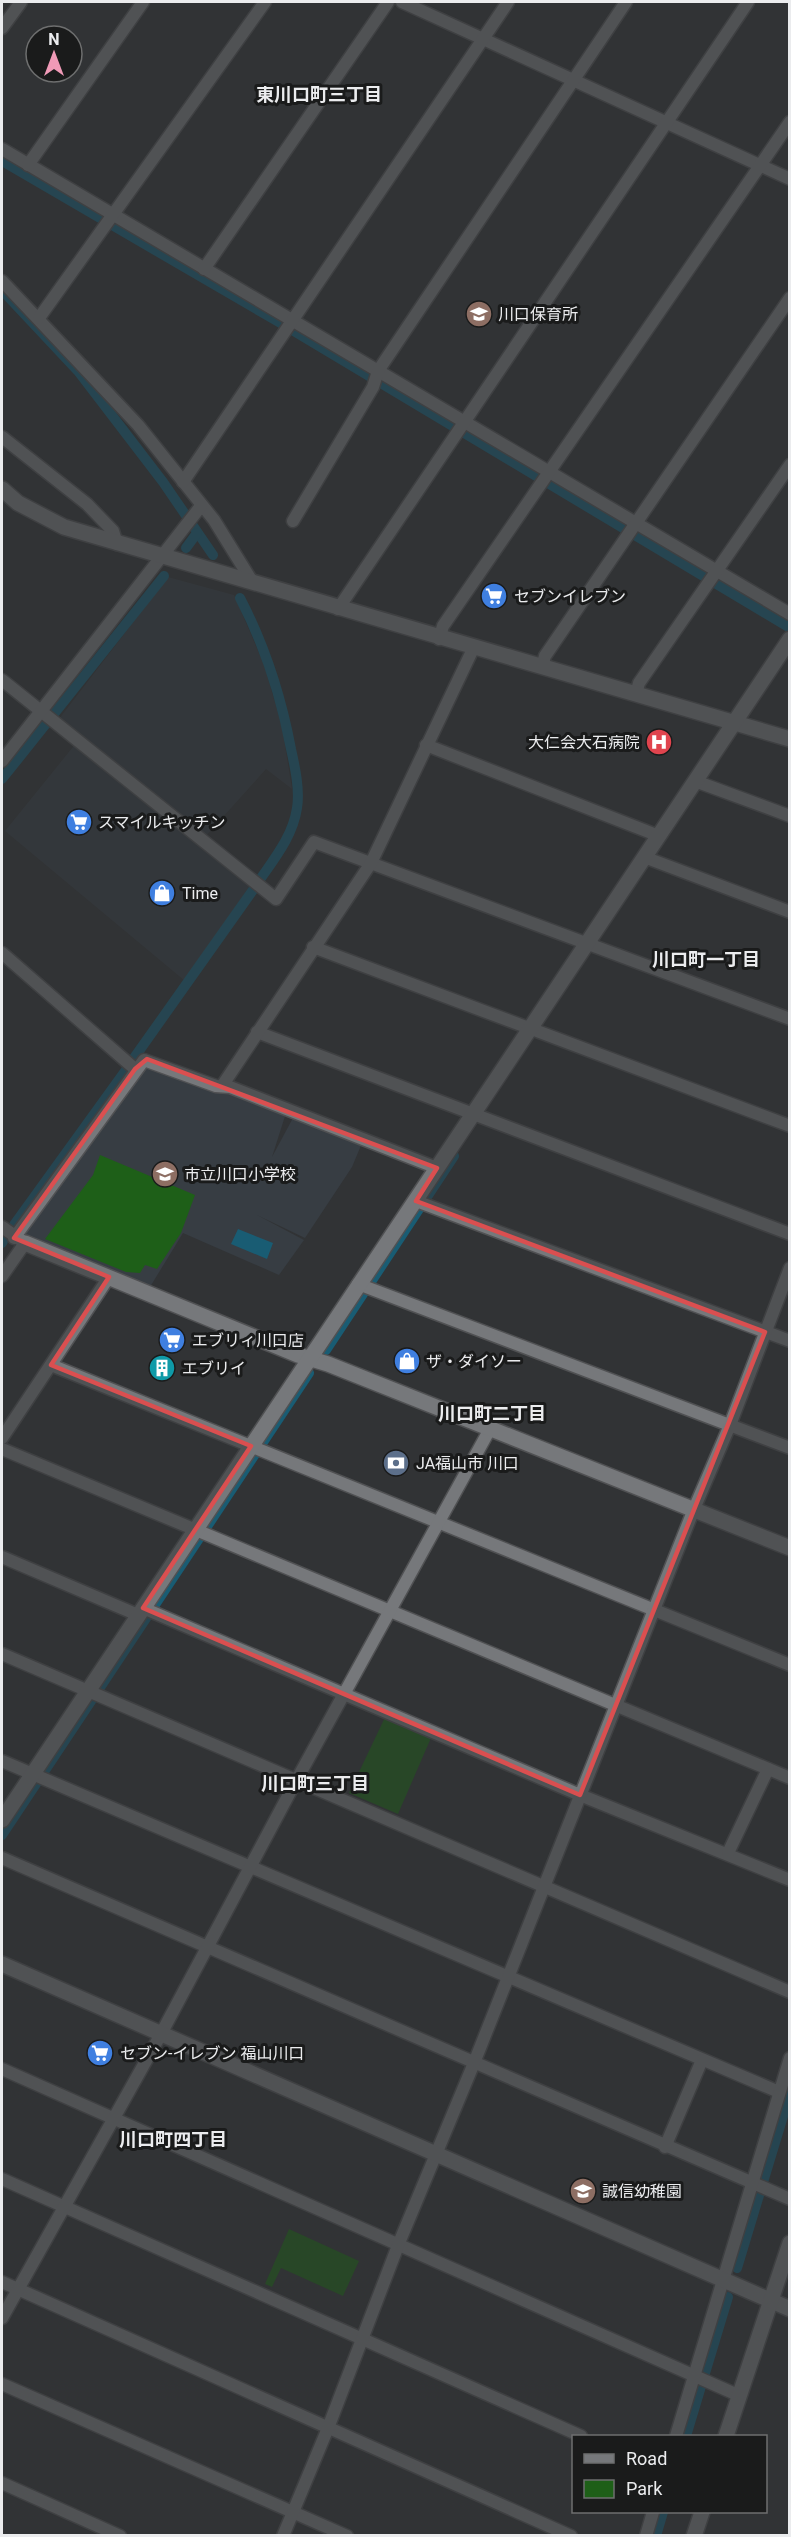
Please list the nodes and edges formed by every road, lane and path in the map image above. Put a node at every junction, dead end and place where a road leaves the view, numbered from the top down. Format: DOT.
graph roads {
  1 [pos="21,2"];
  2 [pos="143,2"];
  3 [pos="265,2"];
  4 [pos="388,2"];
  5 [pos="402,2"];
  6 [pos="508,2"];
  7 [pos="626,2"];
  8 [pos="748,2"];
  9 [pos="2,28"];
  10 [pos="483,39"];
  11 [pos="573,80"];
  12 [pos="666,122"];
  13 [pos="789,122"];
  14 [pos="2,149"];
  15 [pos="28,165"];
  16 [pos="759,165"];
  17 [pos="789,179"];
  18 [pos="109,220"];
  19 [pos="204,268"];
  20 [pos="2,281"];
  21 [pos="789,298"];
  22 [pos="39,318"];
  23 [pos="288,326"];
  24 [pos="376,378"];
  25 [pos="459,426"];
  26 [pos="2,437"];
  27 [pos="789,465"];
  28 [pos="545,477"];
  29 [pos="183,482"];
  30 [pos="2,489"];
  31 [pos="201,506"];
  32 [pos="293,521"];
  33 [pos="632,529"];
  34 [pos="117,544"];
  35 [pos="160,558"];
  36 [pos="714,577"];
  37 [pos="253,583"];
  38 [pos="338,609"];
  39 [pos="789,614"];
  40 [pos="439,639"];
  41 [pos="789,639"];
  42 [pos="473,649"];
  43 [pos="542,668"];
  44 [pos="2,680"];
  45 [pos="636,694"];
  46 [pos="45,716"];
  47 [pos="733,723"];
  48 [pos="789,740"];
  49 [pos="426,745"];
  50 [pos="2,761"];
  51 [pos="695,780"];
  52 [pos="789,816"];
  53 [pos="659,836"];
  54 [pos="644,857"];
  55 [pos="371,863"];
  56 [pos="789,912"];
  57 [pos="587,943"];
  58 [pos="313,948"];
  59 [pos="2,953"];
  60 [pos="789,1019"];
  61 [pos="530,1029"];
  62 [pos="257,1032"];
  63 [pos="135,1069"];
  64 [pos="222,1086"];
  65 [pos="472,1115"];
  66 [pos="789,1126"];
  67 [pos="437,1168"];
  68 [pos="416,1201"];
  69 [pos="2,1227"];
  70 [pos="789,1234"];
  71 [pos="19,1241"];
  72 [pos="789,1268"];
  73 [pos="2,1276"];
  74 [pos="109,1277"];
  75 [pos="358,1284"];
  76 [pos="765,1332"];
  77 [pos="789,1341"];
  78 [pos="309,1358"];
  79 [pos="51,1365"];
  80 [pos="730,1425"];
  81 [pos="490,1429"];
  82 [pos="2,1438"];
  83 [pos="251,1446"];
  84 [pos="789,1448"];
  85 [pos="2,1449"];
  86 [pos="694,1509"];
  87 [pos="438,1522"];
  88 [pos="194,1531"];
  89 [pos="789,1548"];
  90 [pos="2,1557"];
  91 [pos="654,1610"];
  92 [pos="140,1612"];
  93 [pos="389,1613"];
  94 [pos="2,1654"];
  95 [pos="789,1665"];
  96 [pos="88,1691"];
  97 [pos="343,1695"];
  98 [pos="616,1706"];
  99 [pos="2,1761"];
  100 [pos="768,1769"];
  101 [pos="32,1774"];
  102 [pos="789,1778"];
  103 [pos="296,1781"];
  104 [pos="580,1795"];
  105 [pos="2,1820"];
  106 [pos="729,1853"];
  107 [pos="2,1858"];
  108 [pos="252,1867"];
  109 [pos="789,1880"];
  110 [pos="544,1887"];
  111 [pos="207,1948"];
  112 [pos="2,1964"];
  113 [pos="508,1976"];
  114 [pos="789,1992"];
  115 [pos="161,2034"];
  116 [pos="789,2058"];
  117 [pos="702,2060"];
  118 [pos="474,2063"];
  119 [pos="2,2069"];
  120 [pos="779,2092"];
  121 [pos="113,2119"];
  122 [pos="665,2147"];
  123 [pos="436,2154"];
  124 [pos="2,2179"];
  125 [pos="753,2184"];
  126 [pos="789,2199"];
  127 [pos="64,2207"];
  128 [pos="399,2243"];
  129 [pos="789,2243"];
  130 [pos="723,2281"];
  131 [pos="2,2282"];
  132 [pos="17,2289"];
  133 [pos="771,2300"];
  134 [pos="789,2308"];
  135 [pos="2,2318"];
  136 [pos="363,2340"];
  137 [pos="694,2377"];
  138 [pos="2,2384"];
  139 [pos="740,2396"];
  140 [pos="328,2428"];
  141 [pos="579,2435"];
  142 [pos="676,2435"];
  143 [pos="726,2435"];
  144 [pos="2,2483"];
  145 [pos="292,2511"];
  146 [pos="652,2513"];
  147 [pos="702,2513"];
  148 [pos="120,2535"];
  149 [pos="283,2535"];
  150 [pos="347,2535"];
  151 [pos="571,2535"];
  152 [pos="646,2535"];
  153 [pos="696,2535"];
  1 -- 9 [label="street"];
  2 -- 15 [label="street"];
  3 -- 18 [label="street"];
  4 -- 19 [label="street"];
  5 -- 10 [label="street"];
  6 -- 10 [label="street"];
  7 -- 11 [label="street"];
  8 -- 12 [label="street"];
  10 -- 11 [label="street"];
  10 -- 23 [label="street"];
  11 -- 12 [label="street"];
  11 -- 24 [label="street"];
  12 -- 16 [label="street"];
  12 -- 25 [label="street"];
  13 -- 16 [label="street"];
  14 -- 15 [label="street"];
  15 -- 18 [label="street"];
  16 -- 17 [label="street"];
  16 -- 28 [label="street"];
  18 -- 19 [label="street"];
  18 -- 22 [label="street"];
  19 -- 23 [label="street"];
  20 -- 22 [label="street"];
  21 -- 33 [label="street"];
  22 -- 29 [label="street"];
  23 -- 24 [label="street"];
  23 -- 29 [label="street"];
  24 -- 25 [label="street"];
  24 -- 32 [label="street"];
  25 -- 28 [label="street"];
  25 -- 38 [label="street"];
  26 -- 34 [label="street"];
  27 -- 36 [label="street"];
  28 -- 33 [label="street"];
  28 -- 40 [label="street"];
  29 -- 31 [label="street"];
  30 -- 34 [label="street"];
  31 -- 35 [label="street"];
  31 -- 37 [label="street"];
  33 -- 36 [label="street"];
  33 -- 43 [label="street"];
  34 -- 35 [label="street"];
  35 -- 37 [label="street"];
  35 -- 46 [label="street"];
  36 -- 39 [label="street"];
  36 -- 45 [label="street"];
  37 -- 38 [label="street"];
  38 -- 40 [label="street"];
  40 -- 42 [label="street"];
  41 -- 47 [label="street"];
  42 -- 43 [label="street"];
  42 -- 49 [label="street"];
  43 -- 45 [label="street"];
  44 -- 46 [label="street"];
  45 -- 47 [label="street"];
  46 -- 50 [label="street"];
  46 -- 55 [label="street"];
  47 -- 48 [label="street"];
  47 -- 51 [label="street"];
  49 -- 53 [label="street"];
  49 -- 55 [label="street"];
  51 -- 52 [label="street"];
  51 -- 53 [label="street"];
  53 -- 54 [label="street"];
  54 -- 56 [label="street"];
  54 -- 57 [label="street"];
  55 -- 57 [label="street"];
  55 -- 58 [label="street"];
  57 -- 60 [label="street"];
  57 -- 61 [label="street"];
  58 -- 61 [label="street"];
  58 -- 62 [label="street"];
  59 -- 63 [label="street"];
  61 -- 65 [label="street"];
  61 -- 66 [label="street"];
  62 -- 64 [label="street"];
  62 -- 65 [label="street"];
  63 -- 64 [label="street"];
  63 -- 71 [label="street"];
  64 -- 67 [label="street"];
  65 -- 67 [label="street"];
  65 -- 70 [label="street"];
  67 -- 68 [label="street"];
  68 -- 75 [label="street"];
  68 -- 76 [label="street"];
  69 -- 71 [label="street"];
  71 -- 73 [label="street"];
  71 -- 74 [label="street"];
  72 -- 76 [label="street"];
  74 -- 78 [label="street"];
  74 -- 79 [label="street"];
  75 -- 78 [label="street"];
  75 -- 80 [label="street"];
  76 -- 77 [label="street"];
  76 -- 80 [label="street"];
  78 -- 81 [label="street"];
  78 -- 83 [label="street"];
  79 -- 82 [label="street"];
  79 -- 83 [label="street"];
  80 -- 84 [label="street"];
  80 -- 86 [label="street"];
  81 -- 86 [label="street"];
  81 -- 87 [label="street"];
  83 -- 87 [label="street"];
  83 -- 88 [label="street"];
  85 -- 88 [label="street"];
  86 -- 89 [label="street"];
  86 -- 91 [label="street"];
  87 -- 91 [label="street"];
  87 -- 93 [label="street"];
  88 -- 92 [label="street"];
  88 -- 93 [label="street"];
  90 -- 92 [label="street"];
  91 -- 95 [label="street"];
  91 -- 98 [label="street"];
  92 -- 96 [label="street"];
  92 -- 97 [label="street"];
  93 -- 97 [label="street"];
  93 -- 98 [label="street"];
  94 -- 96 [label="street"];
  96 -- 101 [label="street"];
  96 -- 103 [label="street"];
  97 -- 103 [label="street"];
  97 -- 104 [label="street"];
  98 -- 100 [label="street"];
  98 -- 104 [label="street"];
  99 -- 101 [label="street"];
  100 -- 102 [label="street"];
  100 -- 106 [label="street"];
  101 -- 105 [label="street"];
  101 -- 108 [label="street"];
  103 -- 108 [label="street"];
  103 -- 110 [label="street"];
  104 -- 106 [label="street"];
  104 -- 110 [label="street"];
  106 -- 109 [label="street"];
  107 -- 111 [label="street"];
  108 -- 111 [label="street"];
  108 -- 113 [label="street"];
  110 -- 113 [label="street"];
  110 -- 114 [label="street"];
  111 -- 115 [label="street"];
  111 -- 118 [label="street"];
  112 -- 115 [label="street"];
  113 -- 117 [label="street"];
  113 -- 118 [label="street"];
  115 -- 121 [label="street"];
  115 -- 123 [label="street"];
  116 -- 120 [label="street"];
  117 -- 120 [label="street"];
  117 -- 122 [label="street"];
  118 -- 122 [label="street"];
  118 -- 123 [label="street"];
  119 -- 121 [label="street"];
  120 -- 125 [label="street"];
  121 -- 127 [label="street"];
  121 -- 128 [label="street"];
  122 -- 125 [label="street"];
  123 -- 128 [label="street"];
  123 -- 130 [label="street"];
  124 -- 127 [label="street"];
  125 -- 126 [label="street"];
  125 -- 130 [label="street"];
  127 -- 132 [label="street"];
  127 -- 136 [label="street"];
  128 -- 136 [label="street"];
  128 -- 137 [label="street"];
  129 -- 133 [label="street"];
  130 -- 133 [label="street"];
  130 -- 137 [label="street"];
  131 -- 132 [label="street"];
  132 -- 135 [label="street"];
  132 -- 140 [label="street"];
  133 -- 134 [label="street"];
  133 -- 139 [label="street"];
  136 -- 140 [label="street"];
  136 -- 141 [label="street"];
  137 -- 139 [label="street"];
  137 -- 142 [label="street"];
  138 -- 145 [label="street"];
  139 -- 143 [label="street"];
  140 -- 145 [label="street"];
  140 -- 151 [label="street"];
  144 -- 148 [label="street"];
  145 -- 149 [label="street"];
  145 -- 150 [label="street"];
  146 -- 152 [label="street"];
  147 -- 153 [label="street"];
}
